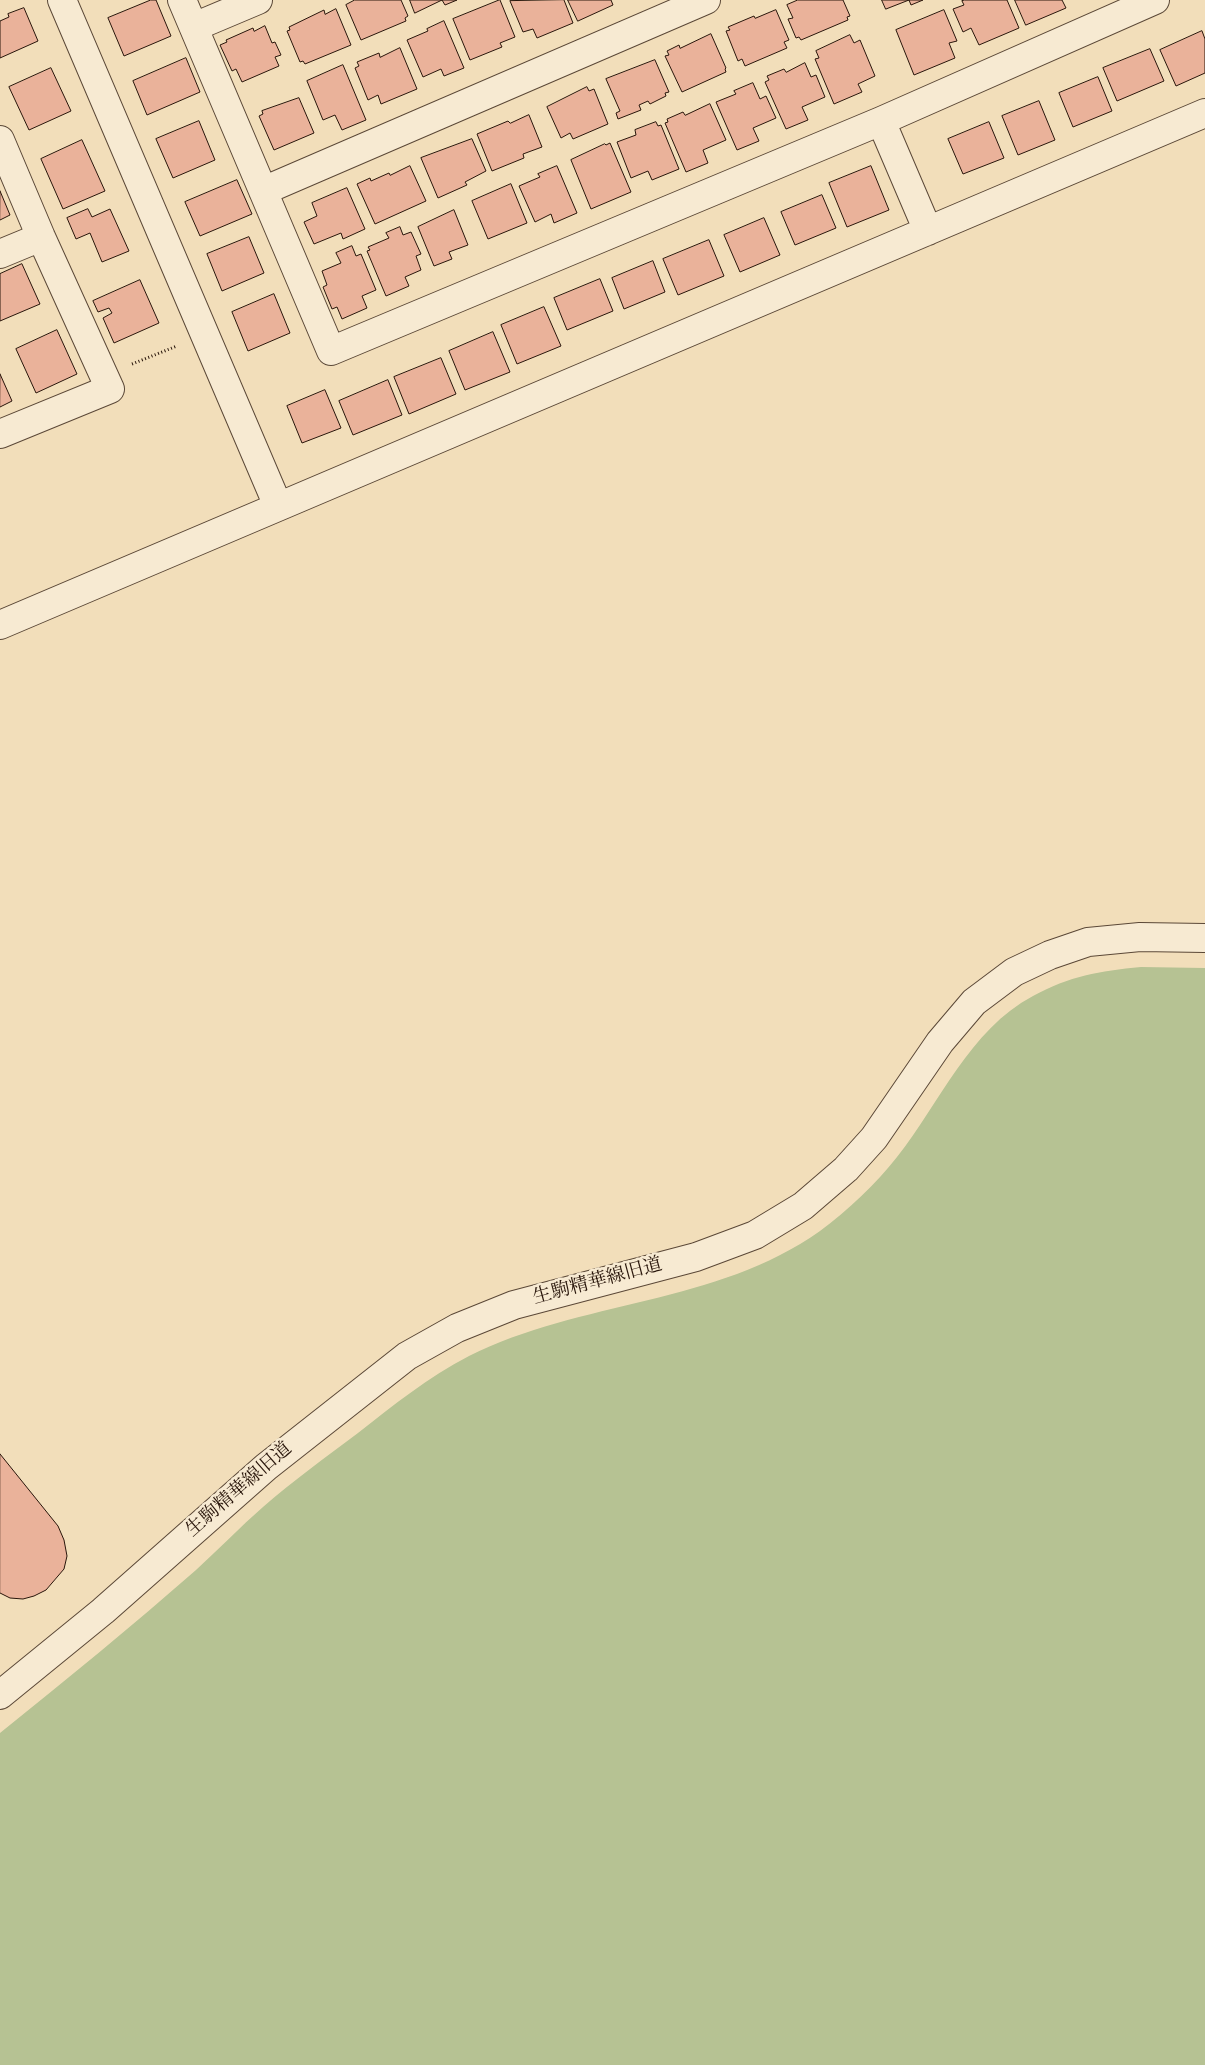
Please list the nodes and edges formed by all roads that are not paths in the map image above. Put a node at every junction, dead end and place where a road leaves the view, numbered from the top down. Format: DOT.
graph roads {
  1 [pos="62,0"];
  2 [pos="182,0"];
  3 [pos="258,0"];
  4 [pos="706,0"];
  5 [pos="1156,0"];
  6 [pos="194,27"];
  7 [pos="1205,113"];
  8 [pos="881,121"];
  9 [pos="0,140"];
  10 [pos="263,190"];
  11 [pos="928,231"];
  12 [pos="41,237"];
  13 [pos="0,254"];
  14 [pos="0,434"];
  15 [pos="278,506"];
  16 [pos="0,625"];
  17 [pos="1205,938"];
  18 [pos="0,1695"];
  1 -- 15 [label="street"];
  2 -- 6 [label="street"];
  3 -- 6 [label="street"];
  4 -- 10 [label="street"];
  5 -- 8 [label="street"];
  6 -- 10 [label="street"];
  7 -- 11 [label="street"];
  8 -- 10 [label="street"];
  8 -- 11 [label="street"];
  9 -- 12 [label="street"];
  11 -- 15 [label="street"];
  12 -- 13 [label="street"];
  12 -- 14 [label="street"];
  15 -- 16 [label="street"];
  17 -- 18 [label="street, 生駒精華線旧道"];
}
